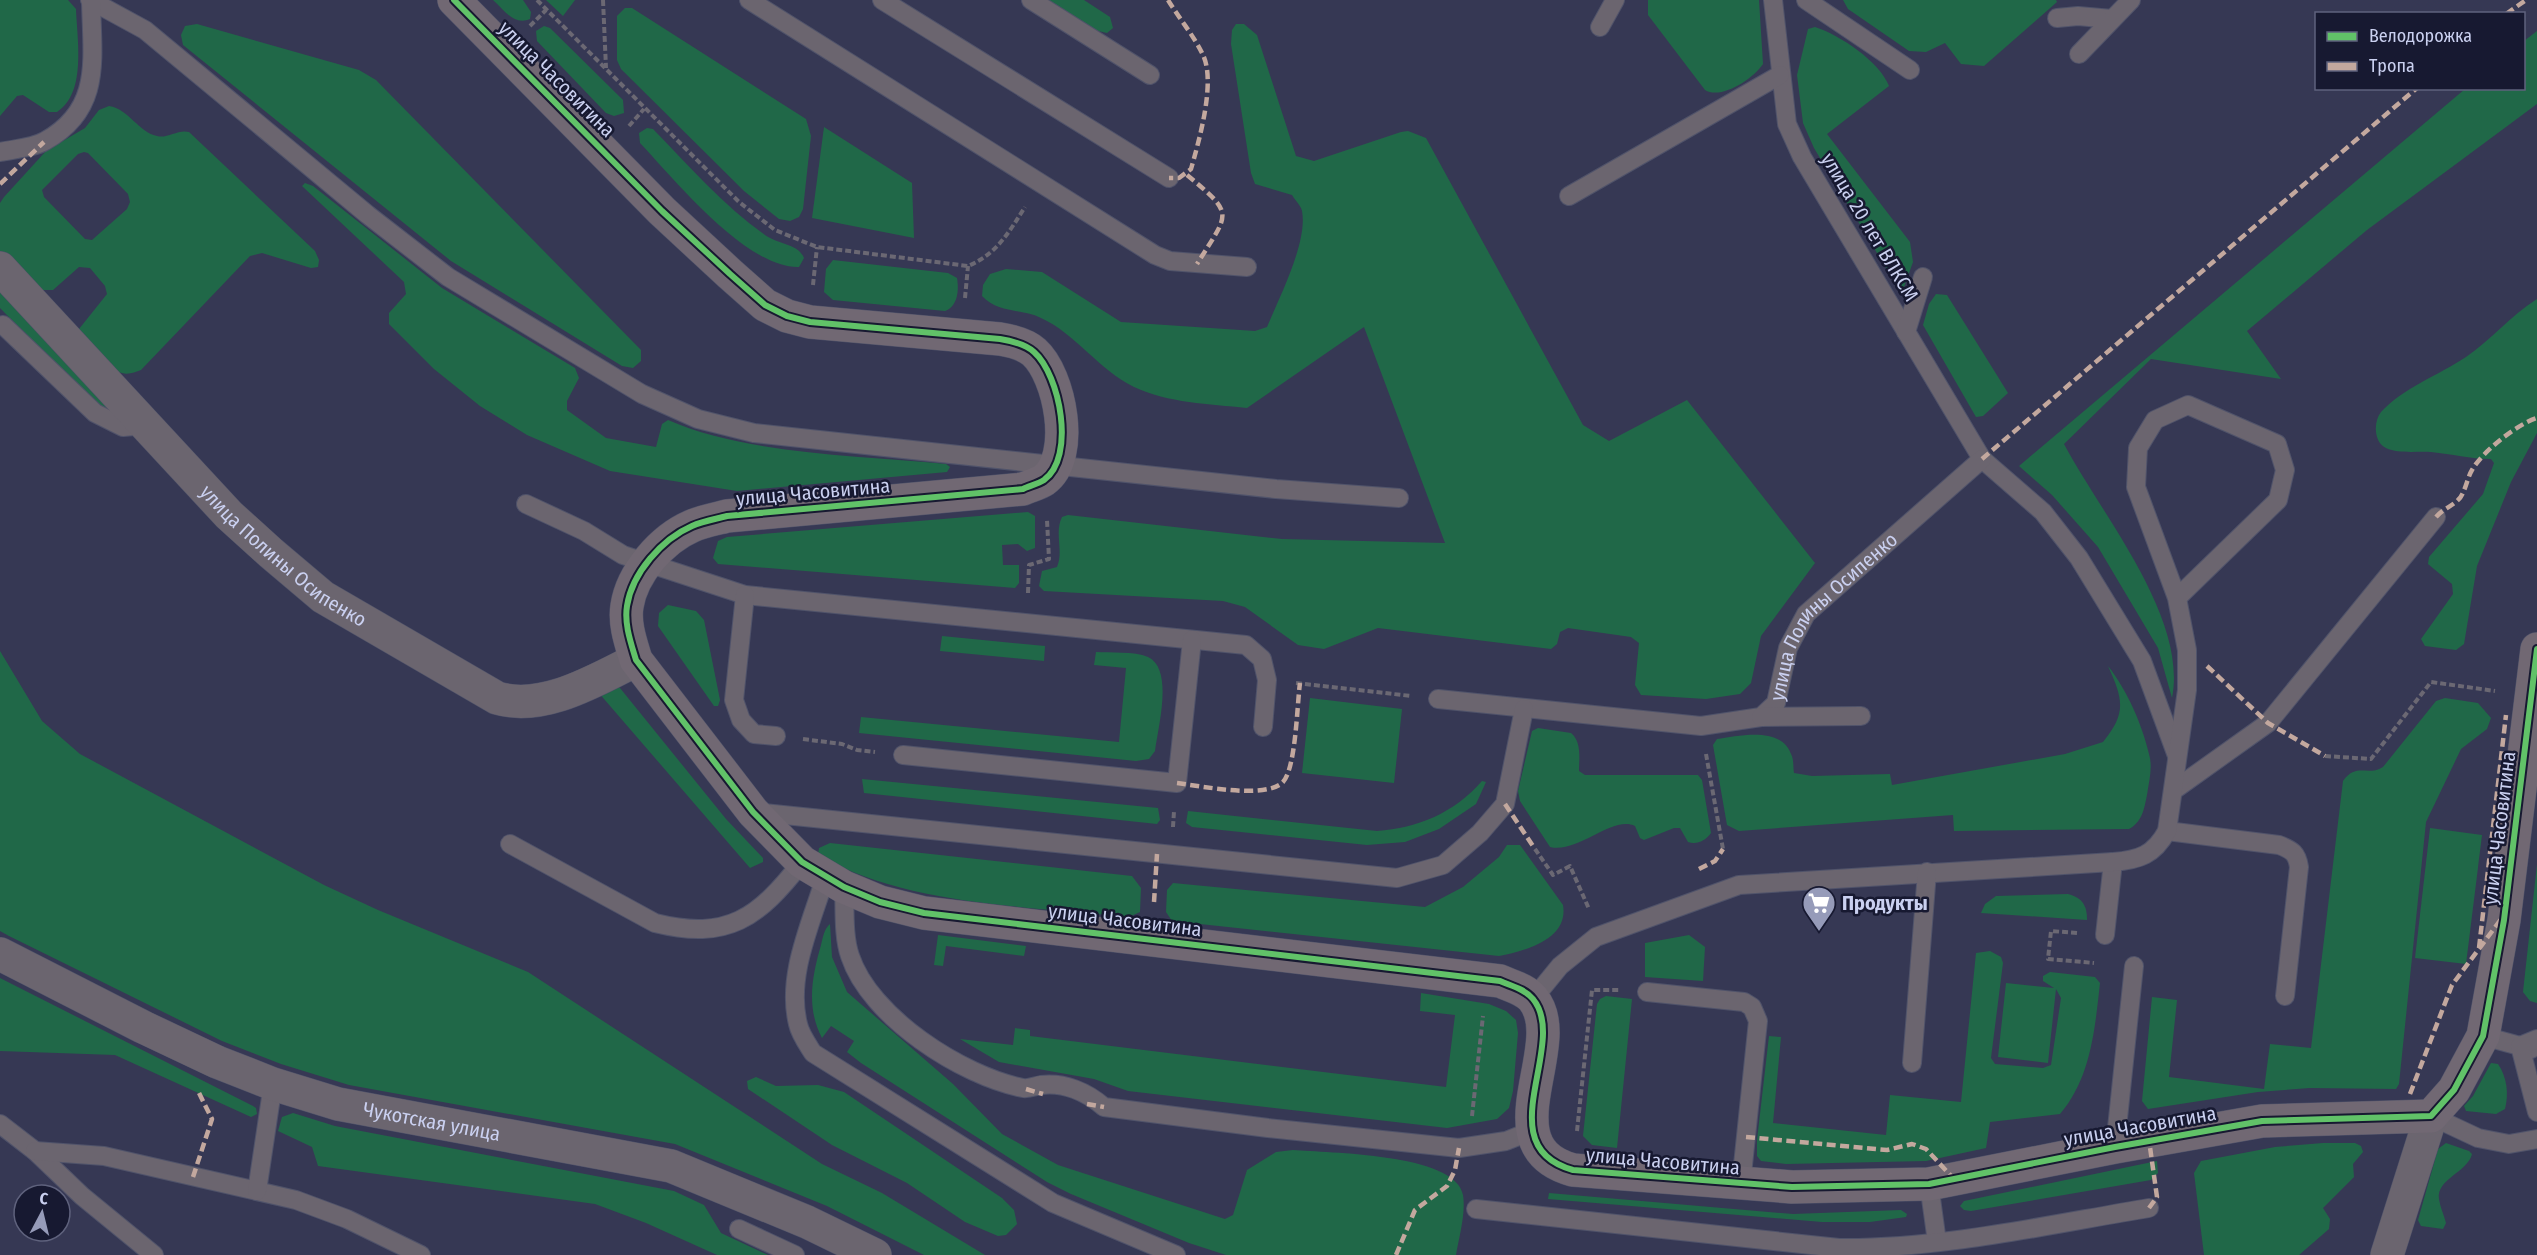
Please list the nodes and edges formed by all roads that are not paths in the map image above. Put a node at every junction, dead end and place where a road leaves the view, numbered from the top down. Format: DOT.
graph roads {
  1 [pos="454,0"];
  2 [pos="749,0"];
  3 [pos="882,0"];
  4 [pos="1031,0"];
  5 [pos="1615,0"];
  6 [pos="1773,0"];
  7 [pos="1806,0"];
  8 [pos="2131,0"];
  9 [pos="91,1"];
  10 [pos="2057,18"];
  11 [pos="2112,19"];
  12 [pos="1600,27"];
  13 [pos="2079,54"];
  14 [pos="1910,70"];
  15 [pos="1150,75"];
  16 [pos="1780,75"];
  17 [pos="0,152"];
  18 [pos="1170,178"];
  19 [pos="1569,196"];
  20 [pos="1247,267"];
  21 [pos="0,268"];
  22 [pos="1923,277"];
  23 [pos="3,325"];
  24 [pos="1906,332"];
  25 [pos="145,425"];
  26 [pos="1982,459"];
  27 [pos="1050,472"];
  28 [pos="1399,498"];
  29 [pos="526,504"];
  30 [pos="2436,517"];
  31 [pos="647,563"];
  32 [pos="745,595"];
  33 [pos="2177,598"];
  34 [pos="1192,640"];
  35 [pos="2537,649"];
  36 [pos="636,660"];
  37 [pos="2534,697"];
  38 [pos="1438,699"];
  39 [pos="1524,709"];
  40 [pos="1861,716"];
  41 [pos="1761,717"];
  42 [pos="1263,727"];
  43 [pos="776,736"];
  44 [pos="903,755"];
  45 [pos="2179,760"];
  46 [pos="2174,789"];
  47 [pos="753,812"];
  48 [pos="2167,831"];
  49 [pos="510,844"];
  50 [pos="2113,862"];
  51 [pos="1927,872"];
  52 [pos="824,876"];
  53 [pos="2104,935"];
  54 [pos="0,954"];
  55 [pos="2134,966"];
  56 [pos="1647,992"];
  57 [pos="2284,996"];
  58 [pos="1533,999"];
  59 [pos="2483,1036"];
  60 [pos="2531,1045"];
  61 [pos="1911,1063"];
  62 [pos="273,1084"];
  63 [pos="2537,1112"];
  64 [pos="2431,1116"];
  65 [pos="0,1124"];
  66 [pos="1531,1131"];
  67 [pos="2537,1139"];
  68 [pos="2115,1147"];
  69 [pos="34,1151"];
  70 [pos="1741,1184"];
  71 [pos="1929,1184"];
  72 [pos="257,1191"];
  73 [pos="2149,1208"];
  74 [pos="1476,1209"];
  75 [pos="738,1229"];
  76 [pos="1936,1242"];
  77 [pos="154,1255"];
  78 [pos="421,1255"];
  79 [pos="795,1255"];
  80 [pos="875,1255"];
  81 [pos="1176,1255"];
  82 [pos="2387,1255"];
  1 -- 27 [label="street, улица Часовитина"];
  2 -- 20 [label="lane"];
  3 -- 18 [label="lane"];
  4 -- 15 [label="lane"];
  5 -- 12 [label="lane"];
  6 -- 16 [label="lane, улица 20 лет ВЛКСМ"];
  7 -- 14 [label="lane"];
  8 -- 11 [label="lane"];
  9 -- 17 [label="lane"];
  9 -- 27 [label="lane"];
  10 -- 11 [label="lane"];
  11 -- 13 [label="lane"];
  16 -- 19 [label="lane"];
  16 -- 24 [label="lane, улица 20 лет ВЛКСМ"];
  21 -- 25 [label="street, улица Полины Осипенко"];
  22 -- 24 [label="lane"];
  23 -- 25 [label="lane"];
  24 -- 26 [label="lane, улица 20 лет ВЛКСМ"];
  25 -- 36 [label="street, улица Полины Осипенко"];
  26 -- 41 [label="lane, улица Полины Осипенко"];
  26 -- 45 [label="lane, улица 20 лет ВЛКСМ"];
  27 -- 28 [label="lane"];
  27 -- 31 [label="street, улица Часовитина"];
  29 -- 31 [label="lane"];
  30 -- 46 [label="lane"];
  31 -- 32 [label="lane"];
  31 -- 36 [label="street, улица Часовитина"];
  32 -- 34 [label="lane"];
  32 -- 43 [label="lane"];
  33 -- 33 [label="lane"];
  33 -- 45 [label="lane"];
  34 -- 42 [label="lane"];
  34 -- 44 [label="lane"];
  35 -- 37 [label="street, улица Часовитина"];
  36 -- 47 [label="street, улица Часовитина"];
  37 -- 59 [label="street, улица Часовитина"];
  38 -- 39 [label="lane, улица Полины Осипенко"];
  39 -- 41 [label="lane, улица Полины Осипенко"];
  39 -- 47 [label="lane"];
  40 -- 41 [label="lane"];
  45 -- 46 [label="lane"];
  46 -- 48 [label="lane"];
  47 -- 52 [label="street, улица Часовитина"];
  48 -- 50 [label="lane"];
  48 -- 57 [label="lane"];
  49 -- 52 [label="lane"];
  50 -- 51 [label="lane"];
  50 -- 53 [label="lane"];
  51 -- 58 [label="lane"];
  51 -- 61 [label="lane"];
  52 -- 58 [label="street, улица Часовитина"];
  52 -- 66 [label="lane"];
  52 -- 81 [label="lane"];
  54 -- 62 [label="street, Чукотская улица"];
  55 -- 68 [label="lane"];
  56 -- 70 [label="lane"];
  58 -- 66 [label="street"];
  59 -- 60 [label="lane"];
  59 -- 64 [label="street, улица Часовитина"];
  60 -- 63 [label="lane"];
  62 -- 72 [label="lane"];
  62 -- 80 [label="street, Чукотская улица"];
  64 -- 67 [label="lane"];
  64 -- 68 [label="street, улица Часовитина"];
  64 -- 82 [label="street"];
  65 -- 69 [label="lane"];
  66 -- 70 [label="street, улица Часовитина"];
  68 -- 71 [label="street, улица Часовитина"];
  69 -- 72 [label="lane"];
  69 -- 77 [label="lane"];
  70 -- 71 [label="street, улица Часовитина"];
  71 -- 76 [label="lane"];
  72 -- 78 [label="lane"];
  73 -- 76 [label="lane"];
  74 -- 76 [label="lane"];
  75 -- 79 [label="lane"];
}
